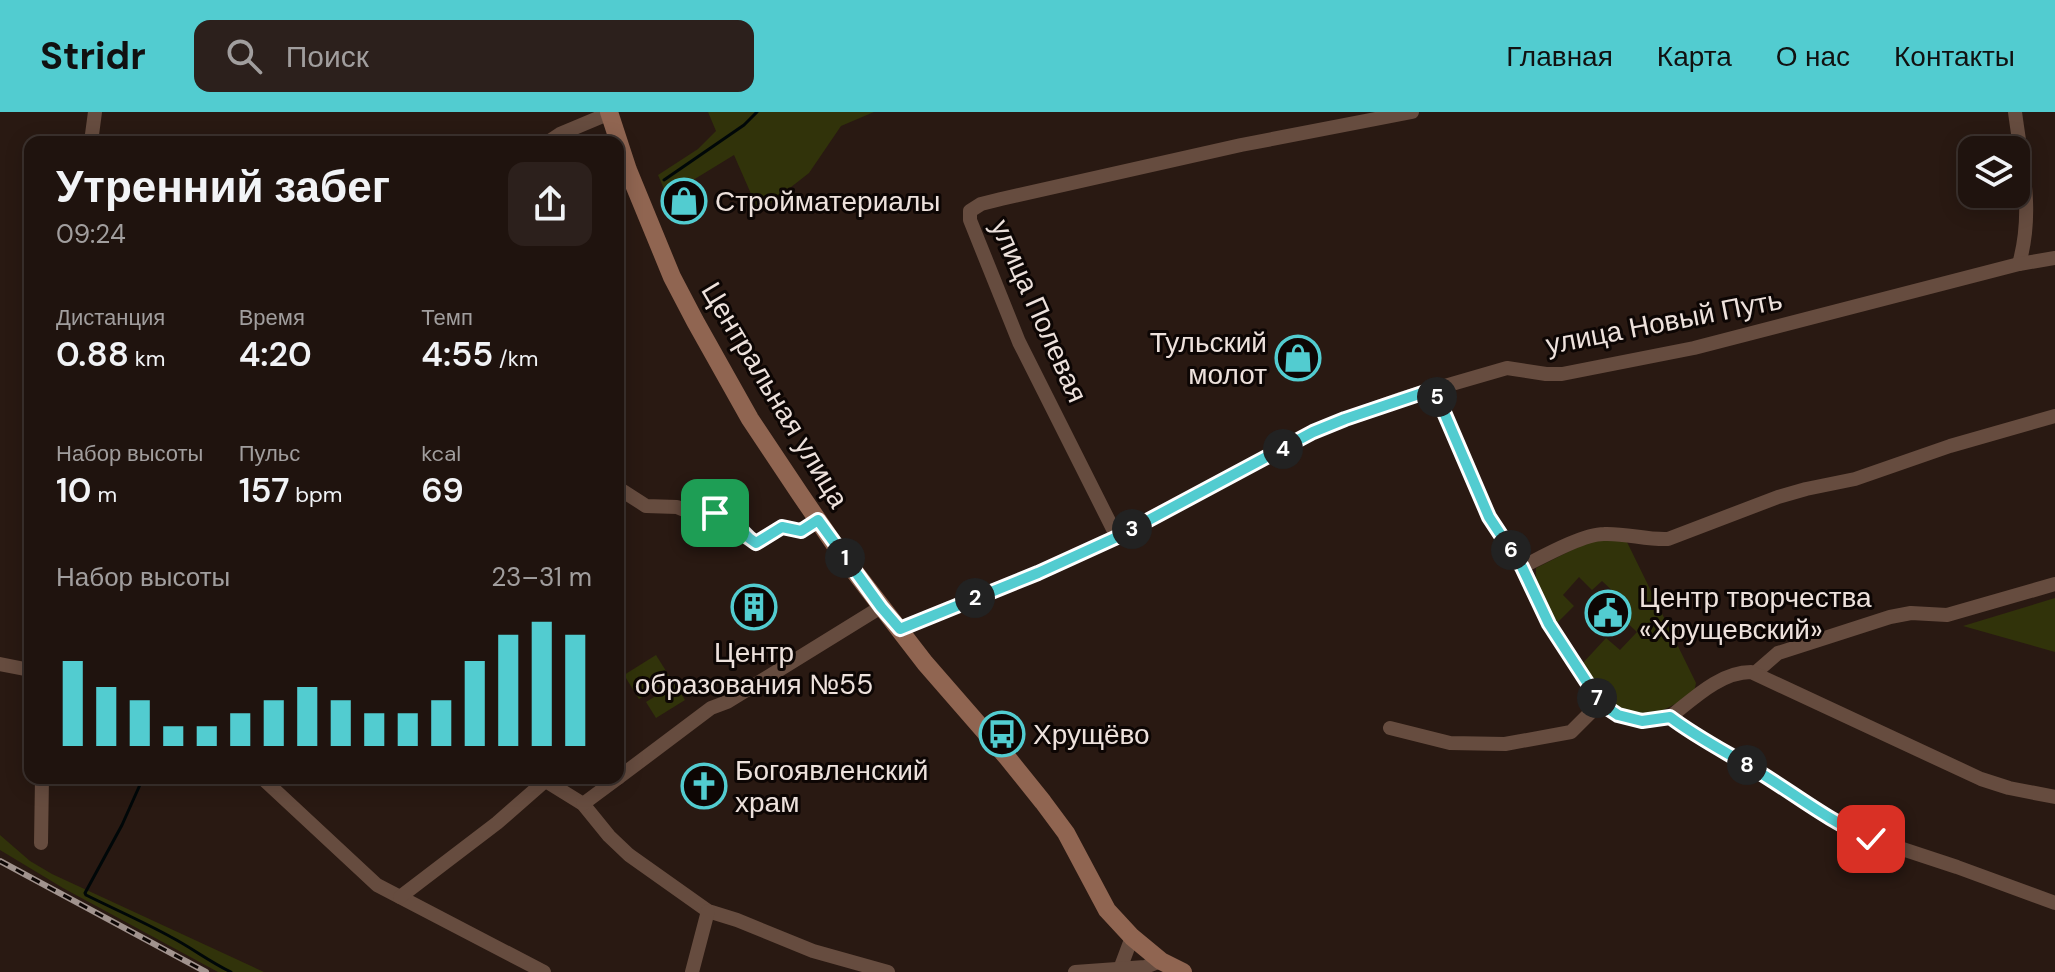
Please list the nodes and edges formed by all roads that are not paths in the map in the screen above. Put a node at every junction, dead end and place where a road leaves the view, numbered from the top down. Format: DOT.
graph roads {
  1 [pos="95,112"];
  2 [pos="1412,112"];
  3 [pos="2015,112"];
  4 [pos="609,113"];
  5 [pos="92,136"];
  6 [pos="557,136"];
  7 [pos="617,136"];
  8 [pos="624,158"];
  9 [pos="2055,258"];
  10 [pos="2019,264"];
  11 [pos="1434,389"];
  12 [pos="2055,416"];
  13 [pos="624,492"];
  14 [pos="818,520"];
  15 [pos="1117,537"];
  16 [pos="1522,567"];
  17 [pos="2055,584"];
  18 [pos="881,607"];
  19 [pos="900,629"];
  20 [pos="0,664"];
  21 [pos="24,669"];
  22 [pos="1755,673"];
  23 [pos="1601,702"];
  24 [pos="1670,717"];
  25 [pos="1390,728"];
  26 [pos="624,773"];
  27 [pos="42,784"];
  28 [pos="268,784"];
  29 [pos="539,784"];
  30 [pos="550,784"];
  31 [pos="610,784"];
  32 [pos="2055,797"];
  33 [pos="583,804"];
  34 [pos="41,843"];
  35 [pos="400,897"];
  36 [pos="2055,903"];
  37 [pos="708,911"];
  38 [pos="1132,937"];
  39 [pos="1161,961"];
  40 [pos="1120,969"];
  41 [pos="544,972"];
  42 [pos="692,972"];
  43 [pos="888,972"];
  44 [pos="1075,972"];
  45 [pos="1183,972"];
  1 -- 5 [label="street"];
  2 -- 15 [label="street, улица Полевая"];
  3 -- 10 [label="street"];
  4 -- 6 [label="street"];
  4 -- 7 [label="main road, Центральная улица"];
  8 -- 14 [label="main road, Центральная улица"];
  9 -- 10 [label="street, улица Новый Путь"];
  10 -- 11 [label="street, улица Новый Путь"];
  11 -- 15 [label="street, улица Новый Путь"];
  11 -- 16 [label="street"];
  12 -- 16 [label="street"];
  13 -- 14 [label="street"];
  14 -- 18 [label="main road, Центральная улица"];
  15 -- 19 [label="street, улица Новый Путь"];
  16 -- 23 [label="street"];
  17 -- 22 [label="street"];
  18 -- 19 [label="main road, Центральная улица"];
  18 -- 26 [label="street"];
  19 -- 38 [label="main road, Центральная улица"];
  20 -- 21 [label="street"];
  22 -- 24 [label="street"];
  22 -- 32 [label="street"];
  23 -- 24 [label="street"];
  23 -- 25 [label="street"];
  24 -- 36 [label="street"];
  27 -- 34 [label="street"];
  28 -- 35 [label="street"];
  29 -- 35 [label="street"];
  30 -- 33 [label="street"];
  31 -- 33 [label="street"];
  33 -- 37 [label="street"];
  35 -- 41 [label="street"];
  37 -- 42 [label="street"];
  37 -- 43 [label="street"];
  38 -- 39 [label="main road, Центральная улица"];
  38 -- 40 [label="street"];
  39 -- 40 [label="street"];
  39 -- 45 [label="main road, Центральная улица"];
  40 -- 44 [label="street"];
}
